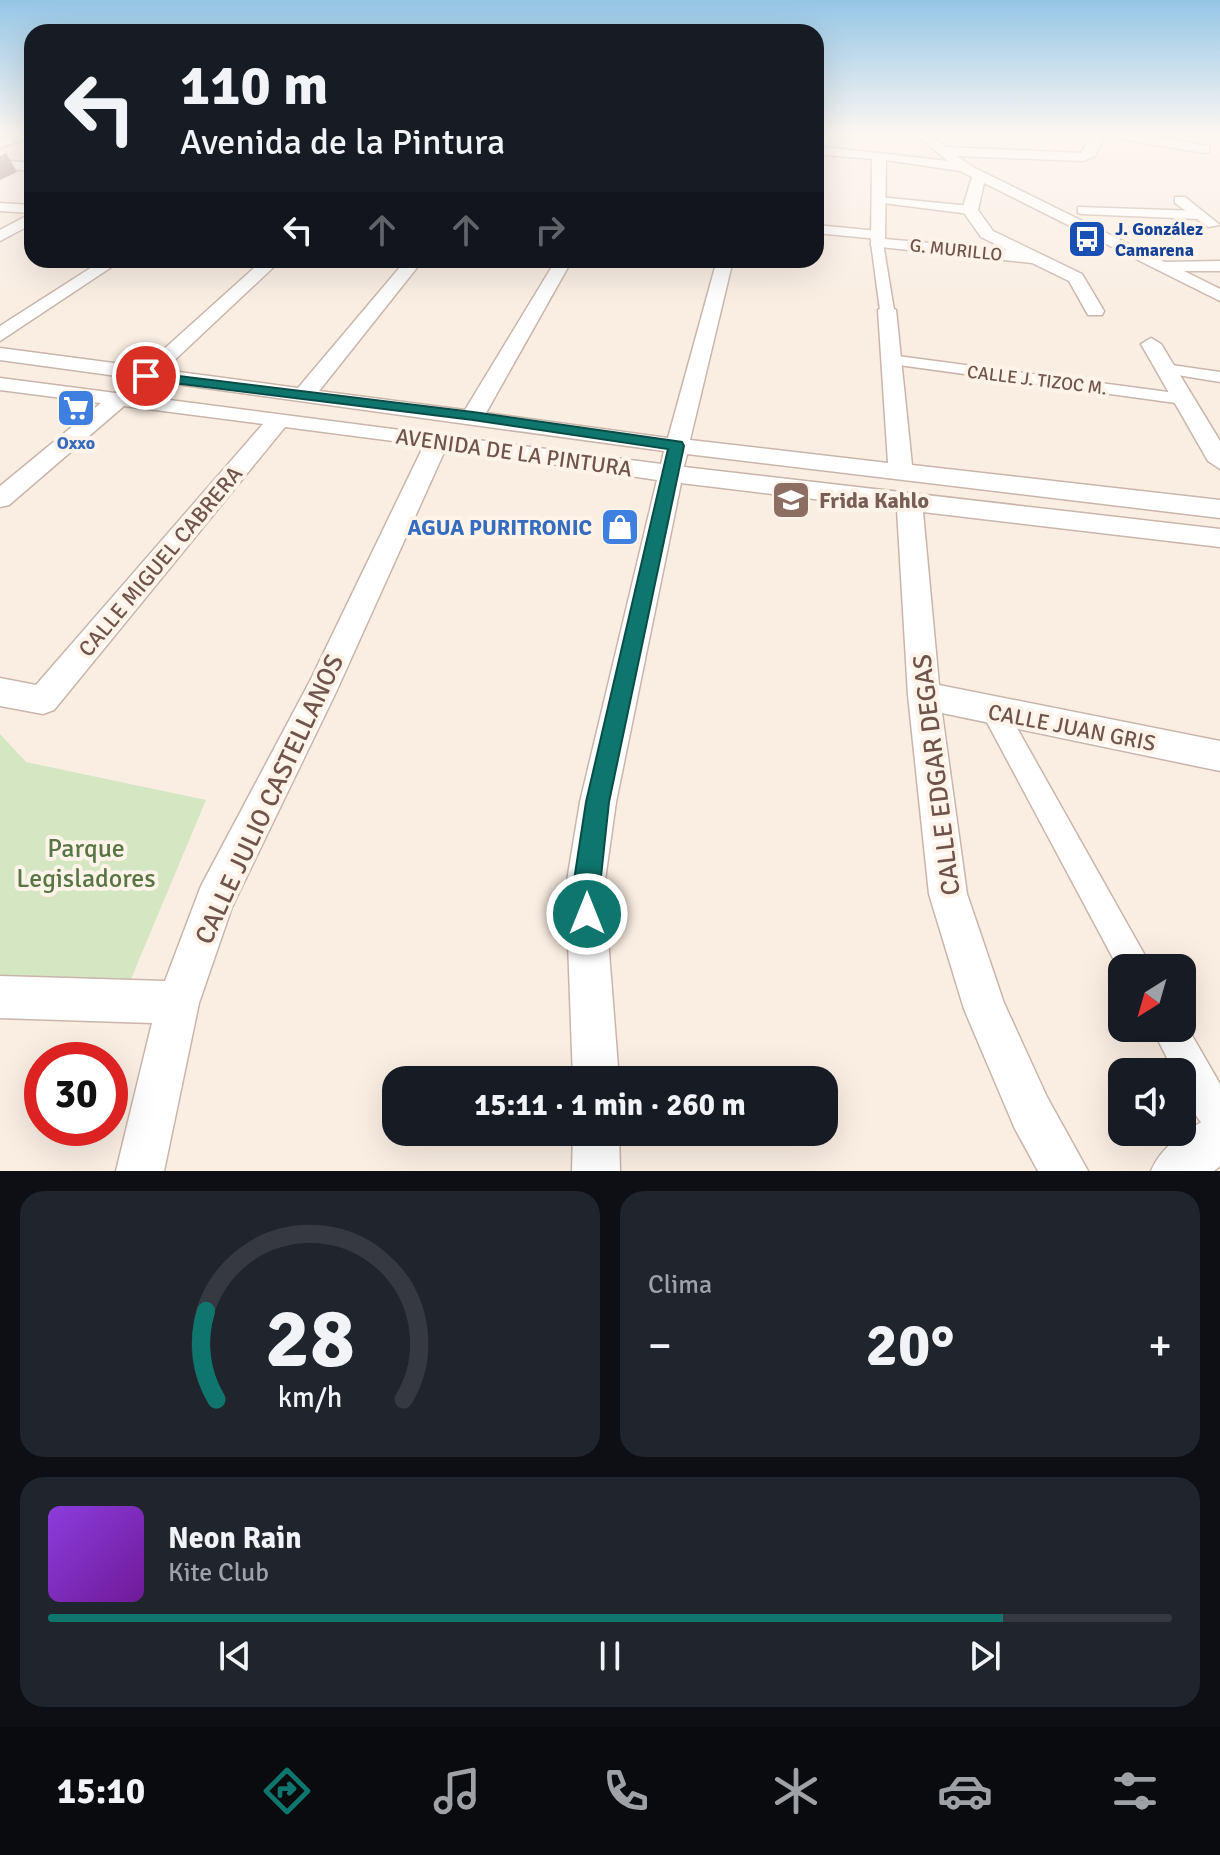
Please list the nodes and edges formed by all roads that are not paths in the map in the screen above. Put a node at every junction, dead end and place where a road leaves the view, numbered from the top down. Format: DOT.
graph roads {
  1 [pos="884,188"];
  2 [pos="972,188"];
  3 [pos="1004,188"];
  4 [pos="879,200"];
  5 [pos="1208,200"];
  6 [pos="0,207"];
  7 [pos="24,208"];
  8 [pos="1044,208"];
  9 [pos="970,210"];
  10 [pos="1082,210"];
  11 [pos="24,222"];
  12 [pos="1213,225"];
  13 [pos="824,230"];
  14 [pos="0,236"];
  15 [pos="878,239"];
  16 [pos="1035,258"];
  17 [pos="1161,266"];
  18 [pos="1220,266"];
  19 [pos="102,268"];
  20 [pos="264,268"];
  21 [pos="408,268"];
  22 [pos="559,268"];
  23 [pos="723,268"];
  24 [pos="1217,293"];
  25 [pos="887,310"];
  26 [pos="1095,311"];
  27 [pos="0,335"];
  28 [pos="1151,344"];
  29 [pos="0,354"];
  30 [pos="890,360"];
  31 [pos="1165,369"];
  32 [pos="146,376"];
  33 [pos="1220,377"];
  34 [pos="0,384"];
  35 [pos="303,396"];
  36 [pos="1183,399"];
  37 [pos="118,400"];
  38 [pos="473,416"];
  39 [pos="277,422"];
  40 [pos="438,440"];
  41 [pos="675,460"];
  42 [pos="1220,461"];
  43 [pos="905,485"];
  44 [pos="0,499"];
  45 [pos="1220,509"];
  46 [pos="1220,538"];
  47 [pos="0,692"];
  48 [pos="924,695"];
  49 [pos="995,713"];
  50 [pos="1220,756"];
  51 [pos="1128,954"];
  52 [pos="0,997"];
  53 [pos="178,1003"];
  54 [pos="1177,1042"];
  55 [pos="595,1066"];
  56 [pos="1220,1120"];
  57 [pos="1220,1137"];
  58 [pos="596,1146"];
  59 [pos="140,1171"];
  60 [pos="596,1171"];
  61 [pos="1064,1171"];
  62 [pos="1175,1171"];
  1 -- 4 [label="street, CALLE EDGAR DEGAS"];
  2 -- 9 [label="street"];
  3 -- 8 [label="street"];
  4 -- 9 [label="street"];
  4 -- 15 [label="street, CALLE EDGAR DEGAS"];
  5 -- 12 [label="street"];
  6 -- 7 [label="street"];
  8 -- 10 [label="street"];
  8 -- 17 [label="street"];
  9 -- 16 [label="street"];
  10 -- 12 [label="street"];
  11 -- 14 [label="street"];
  13 -- 15 [label="street"];
  15 -- 16 [label="street, G. MURILLO"];
  15 -- 25 [label="street, CALLE EDGAR DEGAS"];
  16 -- 26 [label="street"];
  17 -- 18 [label="street"];
  17 -- 24 [label="street"];
  19 -- 27 [label="street"];
  20 -- 32 [label="street"];
  21 -- 35 [label="street"];
  22 -- 38 [label="street"];
  23 -- 41 [label="street"];
  25 -- 30 [label="street, CALLE EDGAR DEGAS"];
  28 -- 31 [label="street"];
  29 -- 32 [label="street, AVENIDA DE LA PINTURA"];
  30 -- 36 [label="street, CALLE J. TIZOC M."];
  30 -- 43 [label="street, CALLE EDGAR DEGAS"];
  31 -- 33 [label="street"];
  31 -- 36 [label="street"];
  32 -- 35 [label="street, AVENIDA DE LA PINTURA"];
  34 -- 37 [label="street, AVENIDA DE LA PINTURA"];
  35 -- 38 [label="street, AVENIDA DE LA PINTURA"];
  36 -- 42 [label="street"];
  37 -- 39 [label="street, AVENIDA DE LA PINTURA"];
  37 -- 44 [label="street"];
  38 -- 41 [label="street, AVENIDA DE LA PINTURA"];
  39 -- 40 [label="street, AVENIDA DE LA PINTURA"];
  39 -- 47 [label="street, CALLE MIGUEL CABRERA"];
  40 -- 41 [label="street, AVENIDA DE LA PINTURA"];
  40 -- 53 [label="street, CALLE JULIO CASTELLANOS"];
  41 -- 43 [label="street, AVENIDA DE LA PINTURA"];
  41 -- 55 [label="street"];
  43 -- 45 [label="street, AVENIDA DE LA PINTURA"];
  43 -- 46 [label="street, AVENIDA DE LA PINTURA"];
  43 -- 48 [label="street, CALLE EDGAR DEGAS"];
  48 -- 49 [label="street, CALLE JUAN GRIS"];
  48 -- 61 [label="street, CALLE EDGAR DEGAS"];
  49 -- 50 [label="street, CALLE JUAN GRIS"];
  49 -- 51 [label="street"];
  52 -- 53 [label="street"];
  53 -- 59 [label="street, CALLE JULIO CASTELLANOS"];
  54 -- 56 [label="street"];
  57 -- 62 [label="street"];
  58 -- 60 [label="street"];
}
